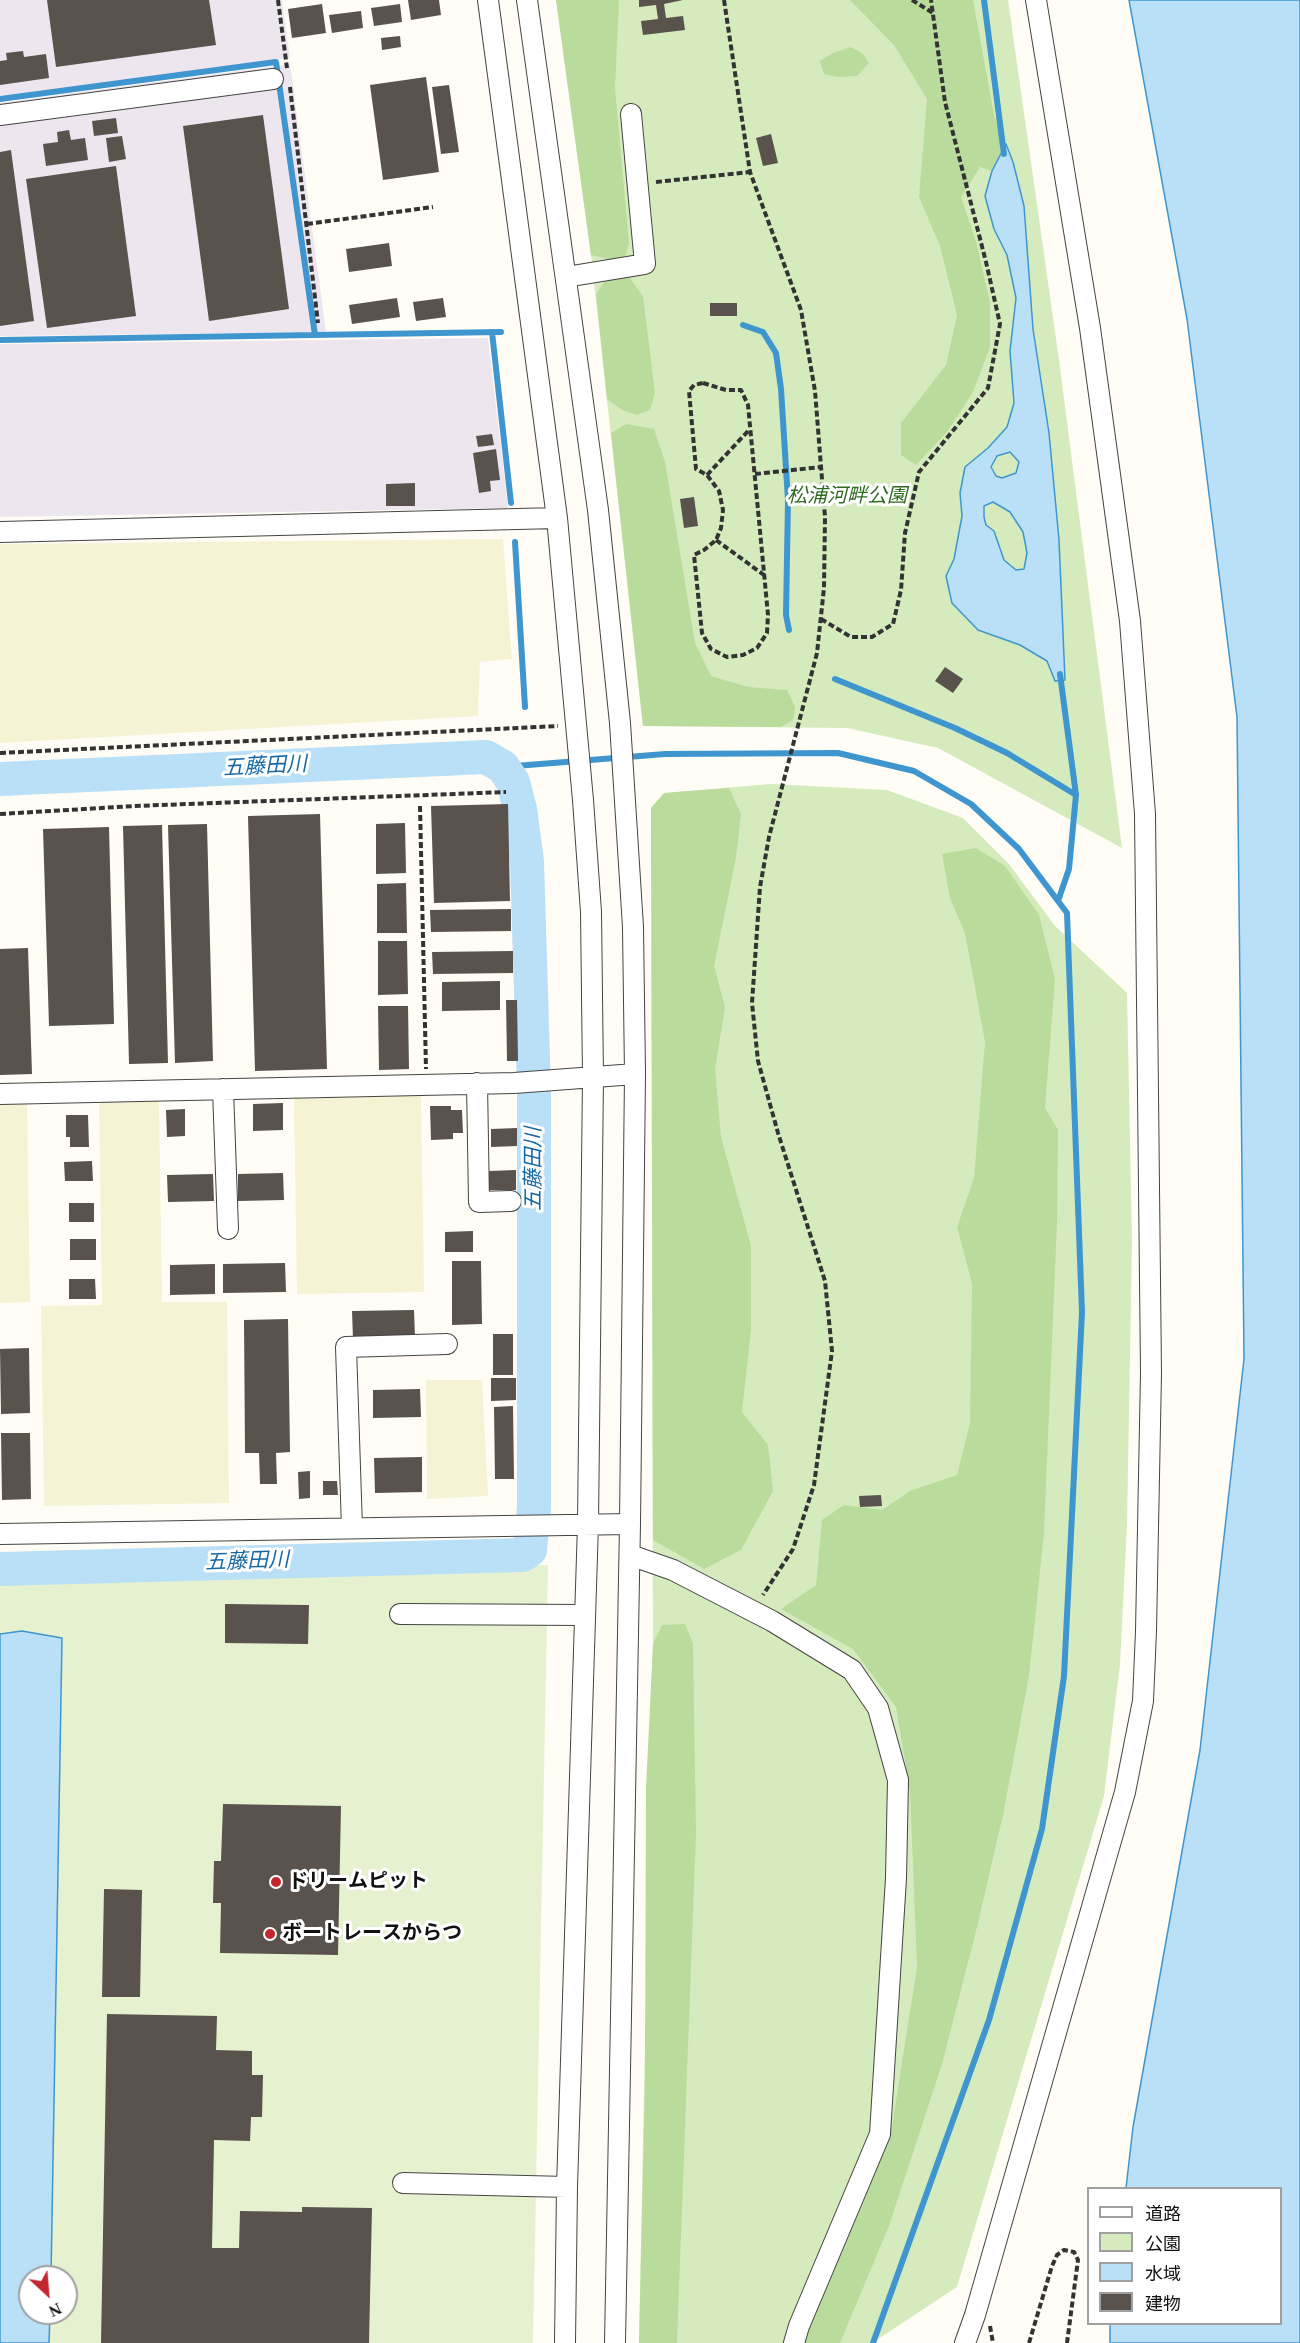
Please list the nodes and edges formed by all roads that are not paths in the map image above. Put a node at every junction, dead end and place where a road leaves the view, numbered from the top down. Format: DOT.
graph roads {
  1 [pos="488,0"];
  2 [pos="527,0"];
  3 [pos="1036,0"];
  4 [pos="283,77"];
  5 [pos="631,114"];
  6 [pos="0,115"];
  7 [pos="566,278"];
  8 [pos="557,518"];
  9 [pos="0,532"];
  10 [pos="635,1074"];
  11 [pos="593,1077"];
  12 [pos="477,1083"];
  13 [pos="223,1089"];
  14 [pos="0,1094"];
  15 [pos="511,1201"];
  16 [pos="228,1229"];
  17 [pos="447,1344"];
  18 [pos="588,1524"];
  19 [pos="630,1524"];
  20 [pos="352,1528"];
  21 [pos="0,1534"];
  22 [pos="630,1555"];
  23 [pos="400,1614"];
  24 [pos="585,1615"];
  25 [pos="403,2183"];
  26 [pos="567,2187"];
  27 [pos="565,2343"];
  28 [pos="615,2343"];
  29 [pos="794,2343"];
  30 [pos="965,2343"];
  1 -- 8 [label="street"];
  2 -- 7 [label="street"];
  3 -- 30 [label="street"];
  4 -- 6 [label="street"];
  5 -- 7 [label="street"];
  7 -- 10 [label="street"];
  8 -- 9 [label="street"];
  8 -- 11 [label="street"];
  10 -- 11 [label="street"];
  10 -- 19 [label="street"];
  11 -- 12 [label="street"];
  11 -- 18 [label="street"];
  12 -- 13 [label="street"];
  12 -- 15 [label="street"];
  13 -- 14 [label="street"];
  13 -- 16 [label="street"];
  17 -- 20 [label="street"];
  18 -- 19 [label="street"];
  18 -- 20 [label="street"];
  18 -- 24 [label="street"];
  19 -- 22 [label="street"];
  20 -- 21 [label="street"];
  22 -- 28 [label="street"];
  22 -- 29 [label="street"];
  23 -- 24 [label="street"];
  24 -- 26 [label="street"];
  25 -- 26 [label="street"];
  26 -- 27 [label="street"];
}
